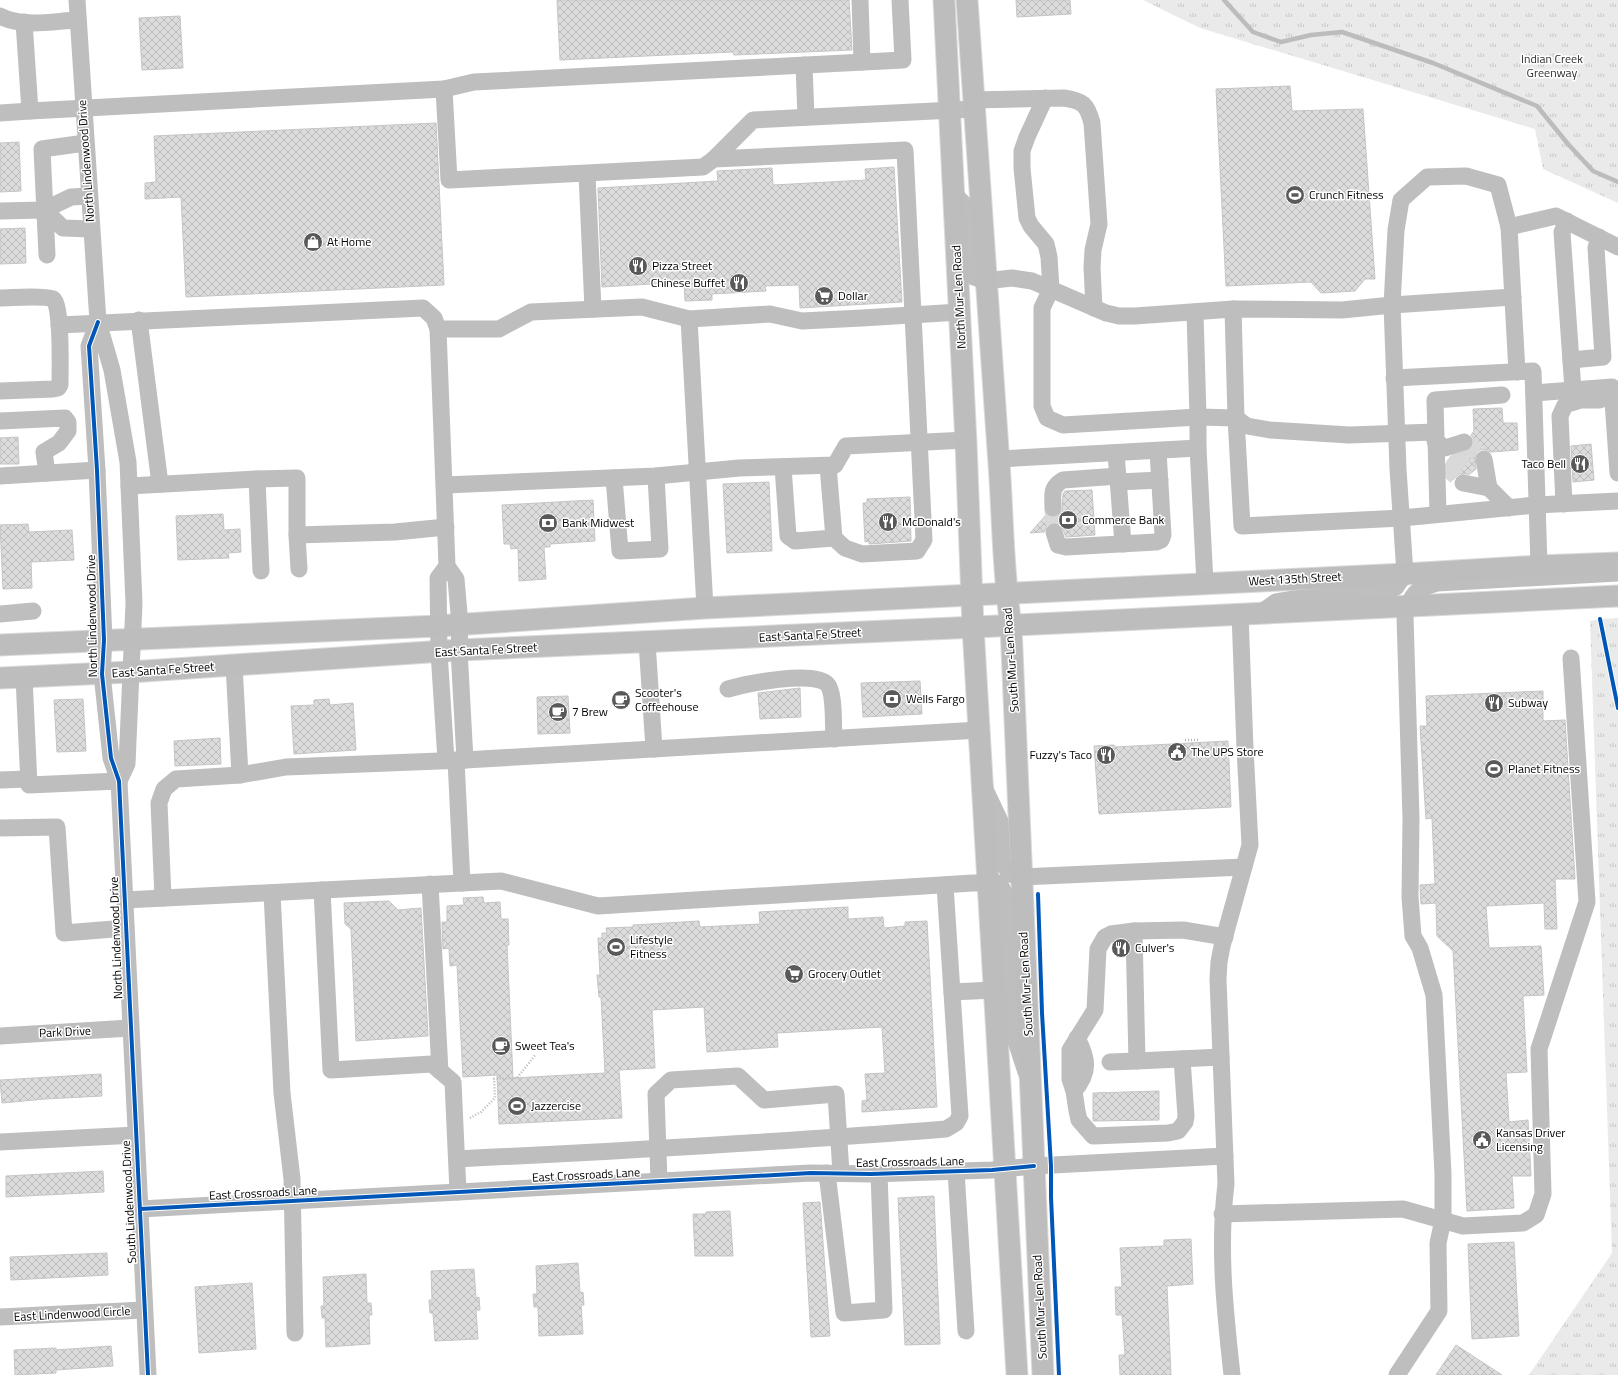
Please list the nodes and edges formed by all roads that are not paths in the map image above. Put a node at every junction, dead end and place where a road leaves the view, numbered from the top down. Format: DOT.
graph roads {
  1 [pos="77,0"];
  2 [pos="860,0"];
  3 [pos="900,0"];
  4 [pos="944,0"];
  5 [pos="967,0"];
  6 [pos="0,16"];
  7 [pos="78,20"];
  8 [pos="24,22"];
  9 [pos="862,62"];
  10 [pos="804,65"];
  11 [pos="444,89"];
  12 [pos="1046,98"];
  13 [pos="974,105"];
  14 [pos="83,108"];
  15 [pos="950,110"];
  16 [pos="30,111"];
  17 [pos="0,113"];
  18 [pos="806,117"];
  19 [pos="85,143"];
  20 [pos="714,159"];
  21 [pos="587,174"];
  22 [pos="954,194"];
  23 [pos="89,196"];
  24 [pos="44,210"];
  25 [pos="0,211"];
  26 [pos="1567,221"];
  27 [pos="1509,227"];
  28 [pos="91,229"];
  29 [pos="1599,237"];
  30 [pos="1618,246"];
  31 [pos="47,255"];
  32 [pos="985,281"];
  33 [pos="1051,289"];
  34 [pos="1513,297"];
  35 [pos="0,298"];
  36 [pos="1392,305"];
  37 [pos="1094,308"];
  38 [pos="593,309"];
  39 [pos="1233,309"];
  40 [pos="960,312"];
  41 [pos="1195,312"];
  42 [pos="914,314"];
  43 [pos="689,319"];
  44 [pos="139,320"];
  45 [pos="98,322"];
  46 [pos="59,325"];
  47 [pos="438,329"];
  48 [pos="1571,360"];
  49 [pos="1518,372"];
  50 [pos="1394,378"];
  51 [pos="1573,390"];
  52 [pos="0,391"];
  53 [pos="1534,393"];
  54 [pos="1502,396"];
  55 [pos="1612,399"];
  56 [pos="1198,417"];
  57 [pos="1236,418"];
  58 [pos="0,421"];
  59 [pos="1397,433"];
  60 [pos="966,440"];
  61 [pos="920,442"];
  62 [pos="1464,442"];
  63 [pos="1198,448"];
  64 [pos="1442,448"];
  65 [pos="1158,451"];
  66 [pos="1116,453"];
  67 [pos="999,459"];
  68 [pos="1484,459"];
  69 [pos="828,466"];
  70 [pos="783,467"];
  71 [pos="97,470"];
  72 [pos="698,472"];
  73 [pos="46,473"];
  74 [pos="1618,473"];
  75 [pos="0,476"];
  76 [pos="656,476"];
  77 [pos="614,478"];
  78 [pos="1467,478"];
  79 [pos="257,479"];
  80 [pos="1118,479"];
  81 [pos="1160,480"];
  82 [pos="160,484"];
  83 [pos="445,485"];
  84 [pos="128,486"];
  85 [pos="1489,488"];
  86 [pos="1618,501"];
  87 [pos="1564,504"];
  88 [pos="1536,505"];
  89 [pos="1053,508"];
  90 [pos="1509,508"];
  91 [pos="1438,514"];
  92 [pos="1402,518"];
  93 [pos="446,527"];
  94 [pos="1054,532"];
  95 [pos="298,535"];
  96 [pos="834,538"];
  97 [pos="1123,544"];
  98 [pos="1618,563"];
  99 [pos="448,566"];
  100 [pos="1539,566"];
  101 [pos="300,570"];
  102 [pos="261,571"];
  103 [pos="1618,573"];
  104 [pos="1405,574"];
  105 [pos="1205,584"];
  106 [pos="1006,593"];
  107 [pos="971,595"];
  108 [pos="1618,596"];
  109 [pos="1407,606"];
  110 [pos="705,608"];
  111 [pos="33,611"];
  112 [pos="0,614"];
  113 [pos="1250,614"];
  114 [pos="460,625"];
  115 [pos="438,626"];
  116 [pos="1011,626"];
  117 [pos="973,627"];
  118 [pos="132,639"];
  119 [pos="104,640"];
  120 [pos="647,642"];
  121 [pos="0,645"];
  122 [pos="449,651"];
  123 [pos="1571,658"];
  124 [pos="234,665"];
  125 [pos="130,672"];
  126 [pos="102,674"];
  127 [pos="24,677"];
  128 [pos="0,678"];
  129 [pos="728,689"];
  130 [pos="979,730"];
  131 [pos="834,739"];
  132 [pos="654,749"];
  133 [pos="456,760"];
  134 [pos="240,775"];
  135 [pos="29,779"];
  136 [pos="0,780"];
  137 [pos="119,781"];
  138 [pos="982,782"];
  139 [pos="0,828"];
  140 [pos="1244,867"];
  141 [pos="1021,877"];
  142 [pos="988,882"];
  143 [pos="462,883"];
  144 [pos="430,884"];
  145 [pos="945,885"];
  146 [pos="322,890"];
  147 [pos="272,893"];
  148 [pos="162,898"];
  149 [pos="125,900"];
  150 [pos="126,928"];
  151 [pos="1134,931"];
  152 [pos="1225,937"];
  153 [pos="994,990"];
  154 [pos="952,992"];
  155 [pos="130,1028"];
  156 [pos="0,1036"];
  157 [pos="1221,1057"];
  158 [pos="1182,1059"];
  159 [pos="1137,1061"];
  160 [pos="1110,1062"];
  161 [pos="440,1071"];
  162 [pos="1030,1086"];
  163 [pos="136,1135"];
  164 [pos="839,1138"];
  165 [pos="0,1142"];
  166 [pos="658,1150"];
  167 [pos="1225,1156"];
  168 [pos="457,1159"];
  169 [pos="1034,1166"];
  170 [pos="1004,1169"];
  171 [pos="956,1171"];
  172 [pos="834,1173"];
  173 [pos="879,1174"];
  174 [pos="659,1181"];
  175 [pos="458,1192"];
  176 [pos="292,1201"];
  177 [pos="140,1209"];
  178 [pos="1222,1214"];
  179 [pos="1443,1220"];
  180 [pos="144,1310"];
  181 [pos="0,1317"];
  182 [pos="966,1331"];
  183 [pos="295,1332"];
  184 [pos="148,1375"];
  185 [pos="1017,1375"];
  186 [pos="1043,1375"];
  187 [pos="1232,1375"];
  188 [pos="1397,1375"];
  1 -- 7 [label="street, North Lindenwood Drive"];
  2 -- 9 [label="street"];
  3 -- 9 [label="street"];
  4 -- 15 [label="main road, North Mur-Len Road"];
  5 -- 13 [label="main road"];
  6 -- 8 [label="street"];
  7 -- 8 [label="street"];
  7 -- 14 [label="street, North Lindenwood Drive"];
  8 -- 16 [label="street"];
  9 -- 10 [label="street"];
  10 -- 11 [label="street"];
  10 -- 18 [label="street"];
  11 -- 14 [label="street"];
  11 -- 21 [label="street"];
  12 -- 13 [label="street"];
  12 -- 33 [label="street"];
  12 -- 37 [label="street"];
  13 -- 15 [label="street"];
  13 -- 32 [label="main road"];
  14 -- 16 [label="street"];
  14 -- 19 [label="street, North Lindenwood Drive"];
  15 -- 18 [label="street"];
  15 -- 22 [label="main road, North Mur-Len Road"];
  16 -- 17 [label="street"];
  18 -- 20 [label="street"];
  19 -- 23 [label="street, North Lindenwood Drive"];
  19 -- 24 [label="street"];
  20 -- 21 [label="street"];
  20 -- 42 [label="street"];
  21 -- 38 [label="street"];
  22 -- 32 [label="street"];
  22 -- 40 [label="main road, North Mur-Len Road"];
  23 -- 24 [label="street"];
  23 -- 28 [label="street, North Lindenwood Drive"];
  24 -- 25 [label="street"];
  24 -- 28 [label="street"];
  24 -- 31 [label="street"];
  26 -- 27 [label="street"];
  26 -- 29 [label="street"];
  26 -- 48 [label="street"];
  27 -- 34 [label="street"];
  27 -- 36 [label="street"];
  28 -- 45 [label="street, North Lindenwood Drive"];
  29 -- 30 [label="street"];
  29 -- 48 [label="street"];
  32 -- 33 [label="street"];
  32 -- 67 [label="main road"];
  33 -- 37 [label="street"];
  33 -- 56 [label="street"];
  34 -- 36 [label="street"];
  34 -- 49 [label="street"];
  35 -- 46 [label="street"];
  36 -- 39 [label="street"];
  36 -- 50 [label="street"];
  37 -- 41 [label="street"];
  38 -- 43 [label="street"];
  38 -- 47 [label="street"];
  39 -- 41 [label="street"];
  39 -- 57 [label="street"];
  40 -- 42 [label="street"];
  40 -- 60 [label="main road, North Mur-Len Road"];
  41 -- 56 [label="street"];
  42 -- 43 [label="street"];
  42 -- 61 [label="street"];
  43 -- 72 [label="street"];
  44 -- 45 [label="street"];
  44 -- 47 [label="street"];
  44 -- 82 [label="street"];
  45 -- 46 [label="street"];
  45 -- 71 [label="street, North Lindenwood Drive"];
  45 -- 84 [label="street, North Lindenwood Drive"];
  46 -- 52 [label="street"];
  47 -- 83 [label="street"];
  48 -- 51 [label="street"];
  49 -- 50 [label="street"];
  49 -- 53 [label="street"];
  50 -- 59 [label="street"];
  51 -- 53 [label="street"];
  51 -- 55 [label="street"];
  53 -- 88 [label="street"];
  54 -- 64 [label="street"];
  55 -- 74 [label="street"];
  55 -- 87 [label="street"];
  56 -- 57 [label="street"];
  56 -- 63 [label="street"];
  57 -- 59 [label="street"];
  57 -- 92 [label="street"];
  58 -- 73 [label="street"];
  59 -- 64 [label="street"];
  59 -- 92 [label="street"];
  60 -- 61 [label="street"];
  60 -- 107 [label="main road, North Mur-Len Road"];
  61 -- 69 [label="street"];
  61 -- 96 [label="street"];
  62 -- 64 [label="street"];
  63 -- 65 [label="street"];
  63 -- 105 [label="street"];
  64 -- 91 [label="street"];
  65 -- 66 [label="street"];
  65 -- 81 [label="street"];
  66 -- 67 [label="street"];
  66 -- 80 [label="street"];
  67 -- 106 [label="main road"];
  68 -- 85 [label="street"];
  69 -- 70 [label="street"];
  69 -- 96 [label="street"];
  70 -- 72 [label="street"];
  70 -- 96 [label="street"];
  71 -- 73 [label="street"];
  71 -- 119 [label="street, North Lindenwood Drive"];
  72 -- 76 [label="street"];
  72 -- 110 [label="street"];
  73 -- 75 [label="street"];
  76 -- 77 [label="street"];
  76 -- 77 [label="street"];
  77 -- 83 [label="street"];
  78 -- 85 [label="street"];
  79 -- 82 [label="street"];
  79 -- 95 [label="street"];
  79 -- 102 [label="street"];
  80 -- 81 [label="street"];
  80 -- 89 [label="street"];
  80 -- 97 [label="street"];
  81 -- 97 [label="street"];
  82 -- 84 [label="street"];
  83 -- 93 [label="street"];
  84 -- 118 [label="street, North Lindenwood Drive"];
  85 -- 90 [label="street"];
  86 -- 87 [label="street"];
  87 -- 88 [label="street"];
  88 -- 90 [label="street"];
  88 -- 100 [label="street"];
  90 -- 91 [label="street"];
  91 -- 92 [label="street"];
  92 -- 104 [label="street"];
  93 -- 95 [label="street"];
  93 -- 99 [label="street"];
  94 -- 97 [label="street"];
  95 -- 101 [label="street"];
  98 -- 100 [label="main road, West 135th Street"];
  99 -- 114 [label="street"];
  99 -- 115 [label="street"];
  100 -- 104 [label="main road, West 135th Street"];
  103 -- 109 [label="street"];
  104 -- 105 [label="main road, West 135th Street"];
  104 -- 113 [label="street"];
  105 -- 106 [label="main road, West 135th Street"];
  106 -- 107 [label="main road, West 135th Street"];
  106 -- 116 [label="main road, South Mur-Len Road"];
  107 -- 110 [label="main road"];
  107 -- 117 [label="main road"];
  108 -- 109 [label="main road"];
  109 -- 113 [label="main road"];
  109 -- 179 [label="street"];
  110 -- 114 [label="main road"];
  111 -- 112 [label="street"];
  113 -- 116 [label="main road"];
  113 -- 140 [label="street"];
  114 -- 115 [label="main road"];
  114 -- 122 [label="street"];
  115 -- 118 [label="main road"];
  115 -- 122 [label="street"];
  116 -- 117 [label="main road"];
  116 -- 141 [label="main road, South Mur-Len Road"];
  117 -- 120 [label="main road, East Santa Fe Street"];
  117 -- 130 [label="main road"];
  118 -- 119 [label="main road"];
  118 -- 125 [label="street, North Lindenwood Drive"];
  119 -- 121 [label="main road"];
  119 -- 126 [label="street, North Lindenwood Drive"];
  120 -- 122 [label="main road, East Santa Fe Street"];
  120 -- 132 [label="street"];
  122 -- 124 [label="main road, East Santa Fe Street"];
  122 -- 133 [label="street"];
  123 -- 179 [label="street"];
  124 -- 125 [label="main road, East Santa Fe Street"];
  124 -- 134 [label="street"];
  125 -- 126 [label="main road, East Santa Fe Street"];
  125 -- 137 [label="street, North Lindenwood Drive"];
  126 -- 127 [label="main road, East Santa Fe Street"];
  126 -- 137 [label="street, North Lindenwood Drive"];
  127 -- 128 [label="main road, East Santa Fe Street"];
  127 -- 135 [label="street"];
  129 -- 131 [label="street"];
  130 -- 131 [label="street"];
  130 -- 138 [label="main road"];
  131 -- 132 [label="street"];
  132 -- 133 [label="street"];
  133 -- 134 [label="street"];
  133 -- 143 [label="street"];
  134 -- 148 [label="street"];
  135 -- 136 [label="street"];
  135 -- 137 [label="street"];
  137 -- 149 [label="street, North Lindenwood Drive"];
  138 -- 141 [label="street"];
  138 -- 142 [label="main road"];
  139 -- 150 [label="street"];
  140 -- 141 [label="street"];
  140 -- 152 [label="street"];
  141 -- 162 [label="main road, South Mur-Len Road"];
  142 -- 145 [label="street"];
  142 -- 153 [label="main road"];
  142 -- 162 [label="street"];
  143 -- 144 [label="street"];
  143 -- 145 [label="street"];
  144 -- 146 [label="street"];
  144 -- 161 [label="street"];
  145 -- 154 [label="street"];
  146 -- 147 [label="street"];
  146 -- 161 [label="street"];
  147 -- 148 [label="street"];
  147 -- 176 [label="street"];
  148 -- 149 [label="street"];
  149 -- 150 [label="street, North Lindenwood Drive"];
  150 -- 155 [label="street, North Lindenwood Drive"];
  151 -- 152 [label="street"];
  151 -- 158 [label="street"];
  151 -- 159 [label="street"];
  152 -- 157 [label="street"];
  153 -- 154 [label="street"];
  153 -- 170 [label="main road"];
  154 -- 164 [label="street"];
  155 -- 156 [label="street, Park Drive"];
  155 -- 163 [label="street, South Lindenwood Drive"];
  157 -- 158 [label="street"];
  157 -- 167 [label="street"];
  158 -- 159 [label="street"];
  159 -- 160 [label="street"];
  161 -- 168 [label="street"];
  162 -- 169 [label="main road, South Mur-Len Road"];
  163 -- 165 [label="street"];
  163 -- 177 [label="street, South Lindenwood Drive"];
  164 -- 166 [label="street"];
  164 -- 166 [label="street"];
  164 -- 172 [label="street"];
  166 -- 168 [label="street"];
  166 -- 174 [label="street"];
  167 -- 169 [label="street, East Crossroads Lane"];
  167 -- 178 [label="street"];
  168 -- 175 [label="street"];
  169 -- 170 [label="street, East Crossroads Lane"];
  169 -- 186 [label="main road, South Mur-Len Road"];
  170 -- 171 [label="street, East Crossroads Lane"];
  170 -- 185 [label="main road"];
  171 -- 173 [label="street, East Crossroads Lane"];
  171 -- 182 [label="street"];
  172 -- 173 [label="street, East Crossroads Lane"];
  172 -- 173 [label="street"];
  172 -- 174 [label="street, East Crossroads Lane"];
  174 -- 175 [label="street, East Crossroads Lane"];
  175 -- 176 [label="street, East Crossroads Lane"];
  176 -- 177 [label="street, East Crossroads Lane"];
  176 -- 183 [label="street"];
  177 -- 180 [label="street, South Lindenwood Drive"];
  178 -- 179 [label="street"];
  178 -- 187 [label="street"];
  179 -- 188 [label="street"];
  180 -- 181 [label="street, East Lindenwood Circle"];
  180 -- 184 [label="street, South Lindenwood Drive"];
}
